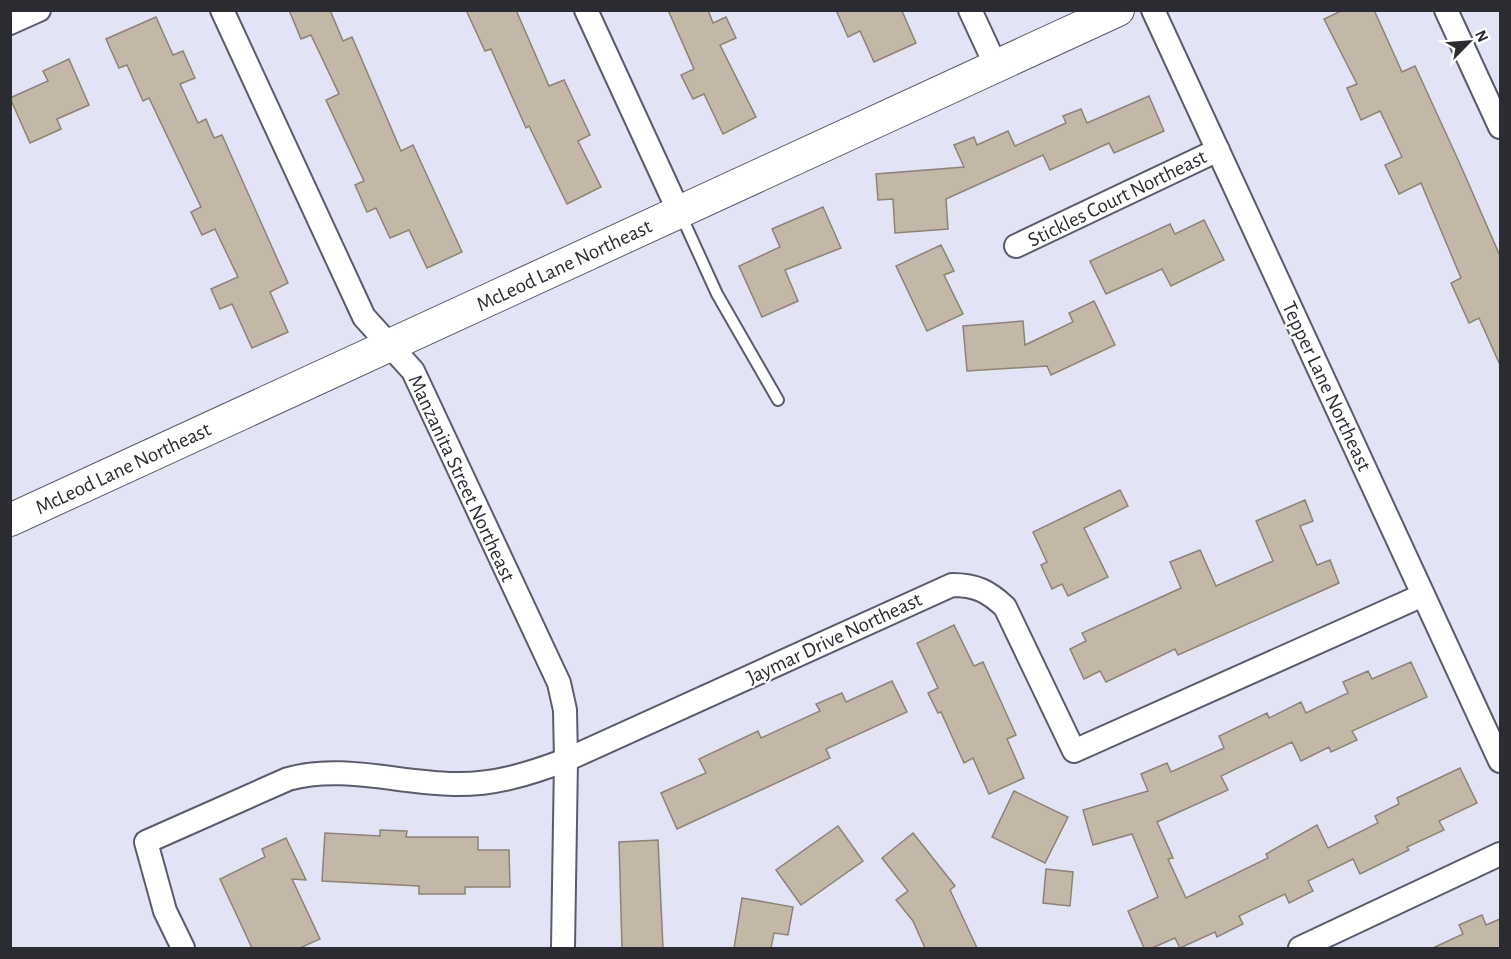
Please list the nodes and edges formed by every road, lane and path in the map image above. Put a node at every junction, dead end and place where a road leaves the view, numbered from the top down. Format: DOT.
graph roads {
  1 [pos="39,10"];
  2 [pos="222,10"];
  3 [pos="586,10"];
  4 [pos="970,10"];
  5 [pos="1118,10"];
  6 [pos="1154,10"];
  7 [pos="1446,10"];
  8 [pos="10,23"];
  9 [pos="996,66"];
  10 [pos="1500,127"];
  11 [pos="1218,150"];
  12 [pos="679,212"];
  13 [pos="1016,246"];
  14 [pos="388,346"];
  15 [pos="778,400"];
  16 [pos="10,520"];
  17 [pos="1423,595"];
  18 [pos="566,760"];
  19 [pos="1500,761"];
  20 [pos="1500,854"];
  21 [pos="183,948"];
  22 [pos="563,948"];
  23 [pos="1300,948"];
  1 -- 8 [label="street"];
  2 -- 14 [label="street, Manzanita Street Northeast"];
  3 -- 12 [label="street"];
  4 -- 9 [label="street"];
  5 -- 9 [label="street, McLeod Lane Northeast"];
  6 -- 11 [label="street, Tepper Lane Northeast"];
  7 -- 10 [label="street"];
  9 -- 12 [label="street, McLeod Lane Northeast"];
  11 -- 13 [label="street, Stickles Court Northeast"];
  11 -- 17 [label="street, Tepper Lane Northeast"];
  12 -- 14 [label="street, McLeod Lane Northeast"];
  12 -- 15 [label="lane"];
  14 -- 16 [label="street, McLeod Lane Northeast"];
  14 -- 18 [label="street, Manzanita Street Northeast"];
  17 -- 18 [label="street, Jaymar Drive Northeast"];
  17 -- 19 [label="street, Tepper Lane Northeast"];
  18 -- 21 [label="street, Jaymar Drive Northeast"];
  18 -- 22 [label="street, Manzanita Street Northeast"];
  20 -- 23 [label="street"];
}
